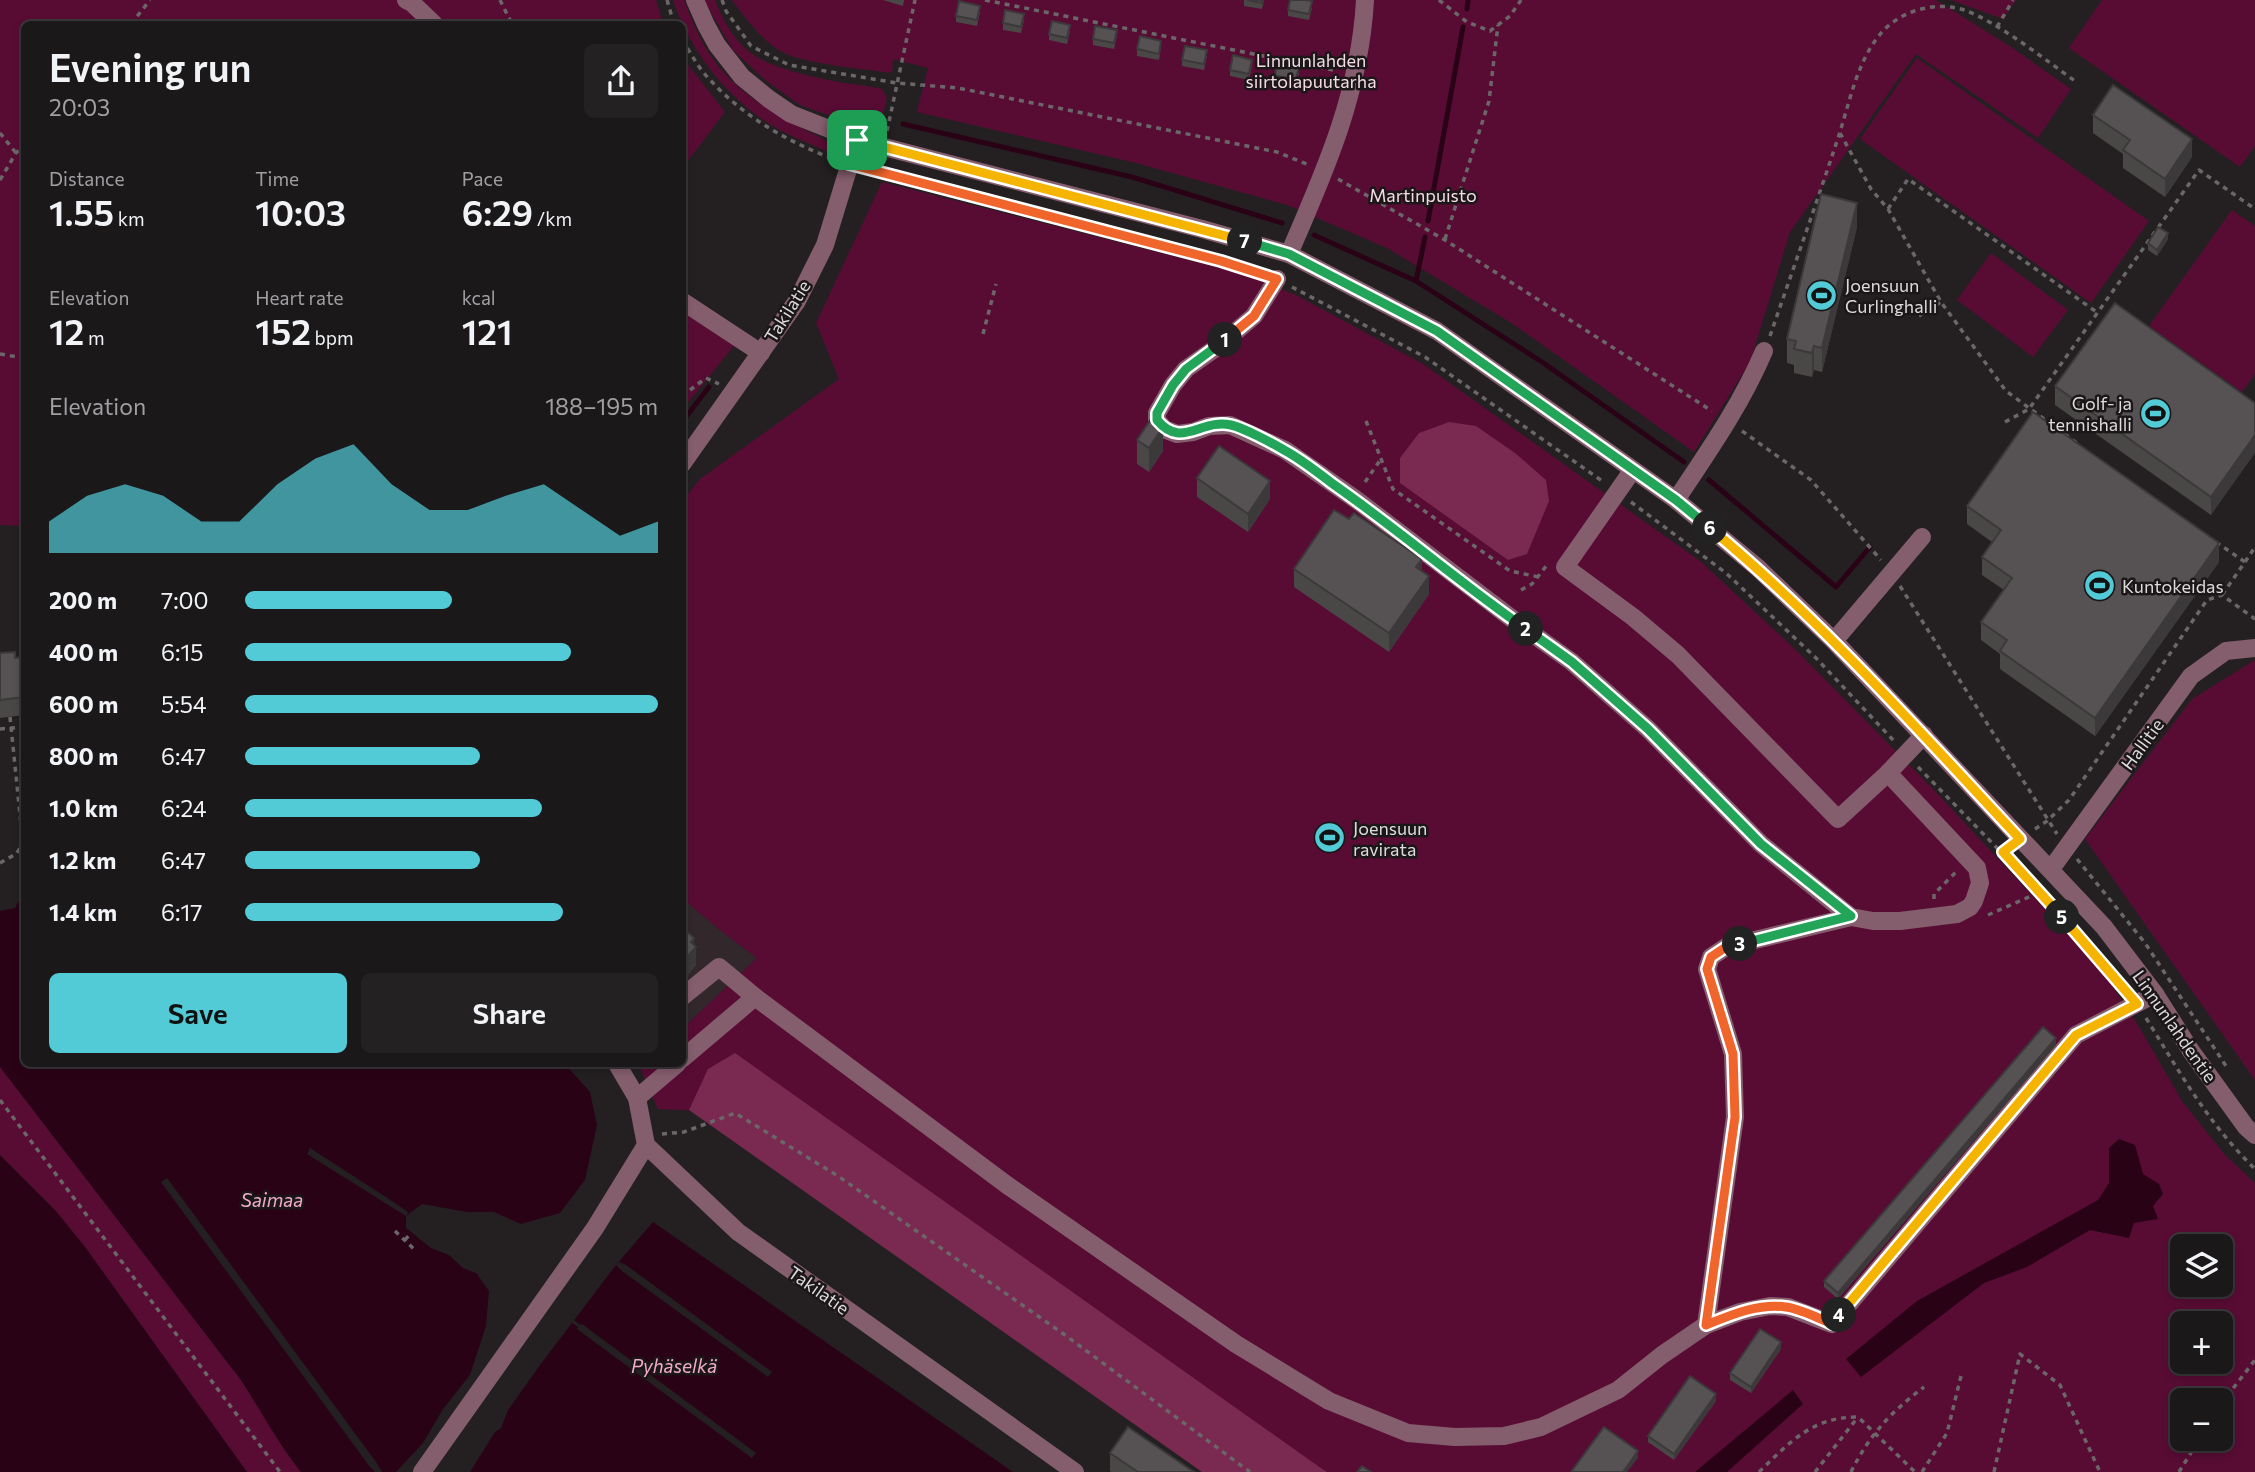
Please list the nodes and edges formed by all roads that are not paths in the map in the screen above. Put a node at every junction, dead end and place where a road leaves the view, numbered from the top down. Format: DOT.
graph roads {
  1 [pos="406,0"];
  2 [pos="695,0"];
  3 [pos="1365,0"];
  4 [pos="431,21"];
  5 [pos="857,140"];
  6 [pos="1289,254"];
  7 [pos="1277,279"];
  8 [pos="686,304"];
  9 [pos="1764,351"];
  10 [pos="761,353"];
  11 [pos="686,458"];
  12 [pos="1632,471"];
  13 [pos="1676,500"];
  14 [pos="1922,537"];
  15 [pos="1834,641"];
  16 [pos="2255,648"];
  17 [pos="1924,735"];
  18 [pos="1888,773"];
  19 [pos="2051,869"];
  20 [pos="1851,916"];
  21 [pos="686,994"];
  22 [pos="2155,994"];
  23 [pos="755,997"];
  24 [pos="686,1056"];
  25 [pos="620,1067"];
  26 [pos="674,1067"];
  27 [pos="638,1098"];
  28 [pos="2255,1135"];
  29 [pos="645,1140"];
  30 [pos="1706,1325"];
  31 [pos="422,1472"];
  32 [pos="1075,1472"];
  1 -- 4 [label="street"];
  2 -- 5 [label="street, Linnunlahdentie"];
  3 -- 6 [label="street"];
  5 -- 6 [label="street, Linnunlahdentie"];
  5 -- 10 [label="street, Takilatie"];
  6 -- 12 [label="street, Linnunlahdentie"];
  7 -- 20 [label="street"];
  8 -- 10 [label="street"];
  9 -- 13 [label="street"];
  10 -- 11 [label="street, Takilatie"];
  12 -- 13 [label="street, Linnunlahdentie"];
  12 -- 18 [label="street"];
  13 -- 15 [label="street, Linnunlahdentie"];
  14 -- 15 [label="street"];
  15 -- 17 [label="street, Linnunlahdentie"];
  16 -- 19 [label="street, Hallitie"];
  17 -- 18 [label="street"];
  17 -- 19 [label="street, Linnunlahdentie"];
  18 -- 20 [label="street"];
  19 -- 22 [label="street, Linnunlahdentie"];
  20 -- 30 [label="street"];
  21 -- 23 [label="street"];
  22 -- 28 [label="street, Linnunlahdentie"];
  22 -- 30 [label="street"];
  23 -- 24 [label="street"];
  23 -- 30 [label="street"];
  25 -- 27 [label="street"];
  26 -- 27 [label="street"];
  27 -- 29 [label="street"];
  29 -- 31 [label="street"];
  29 -- 32 [label="street, Takilatie"];
}
